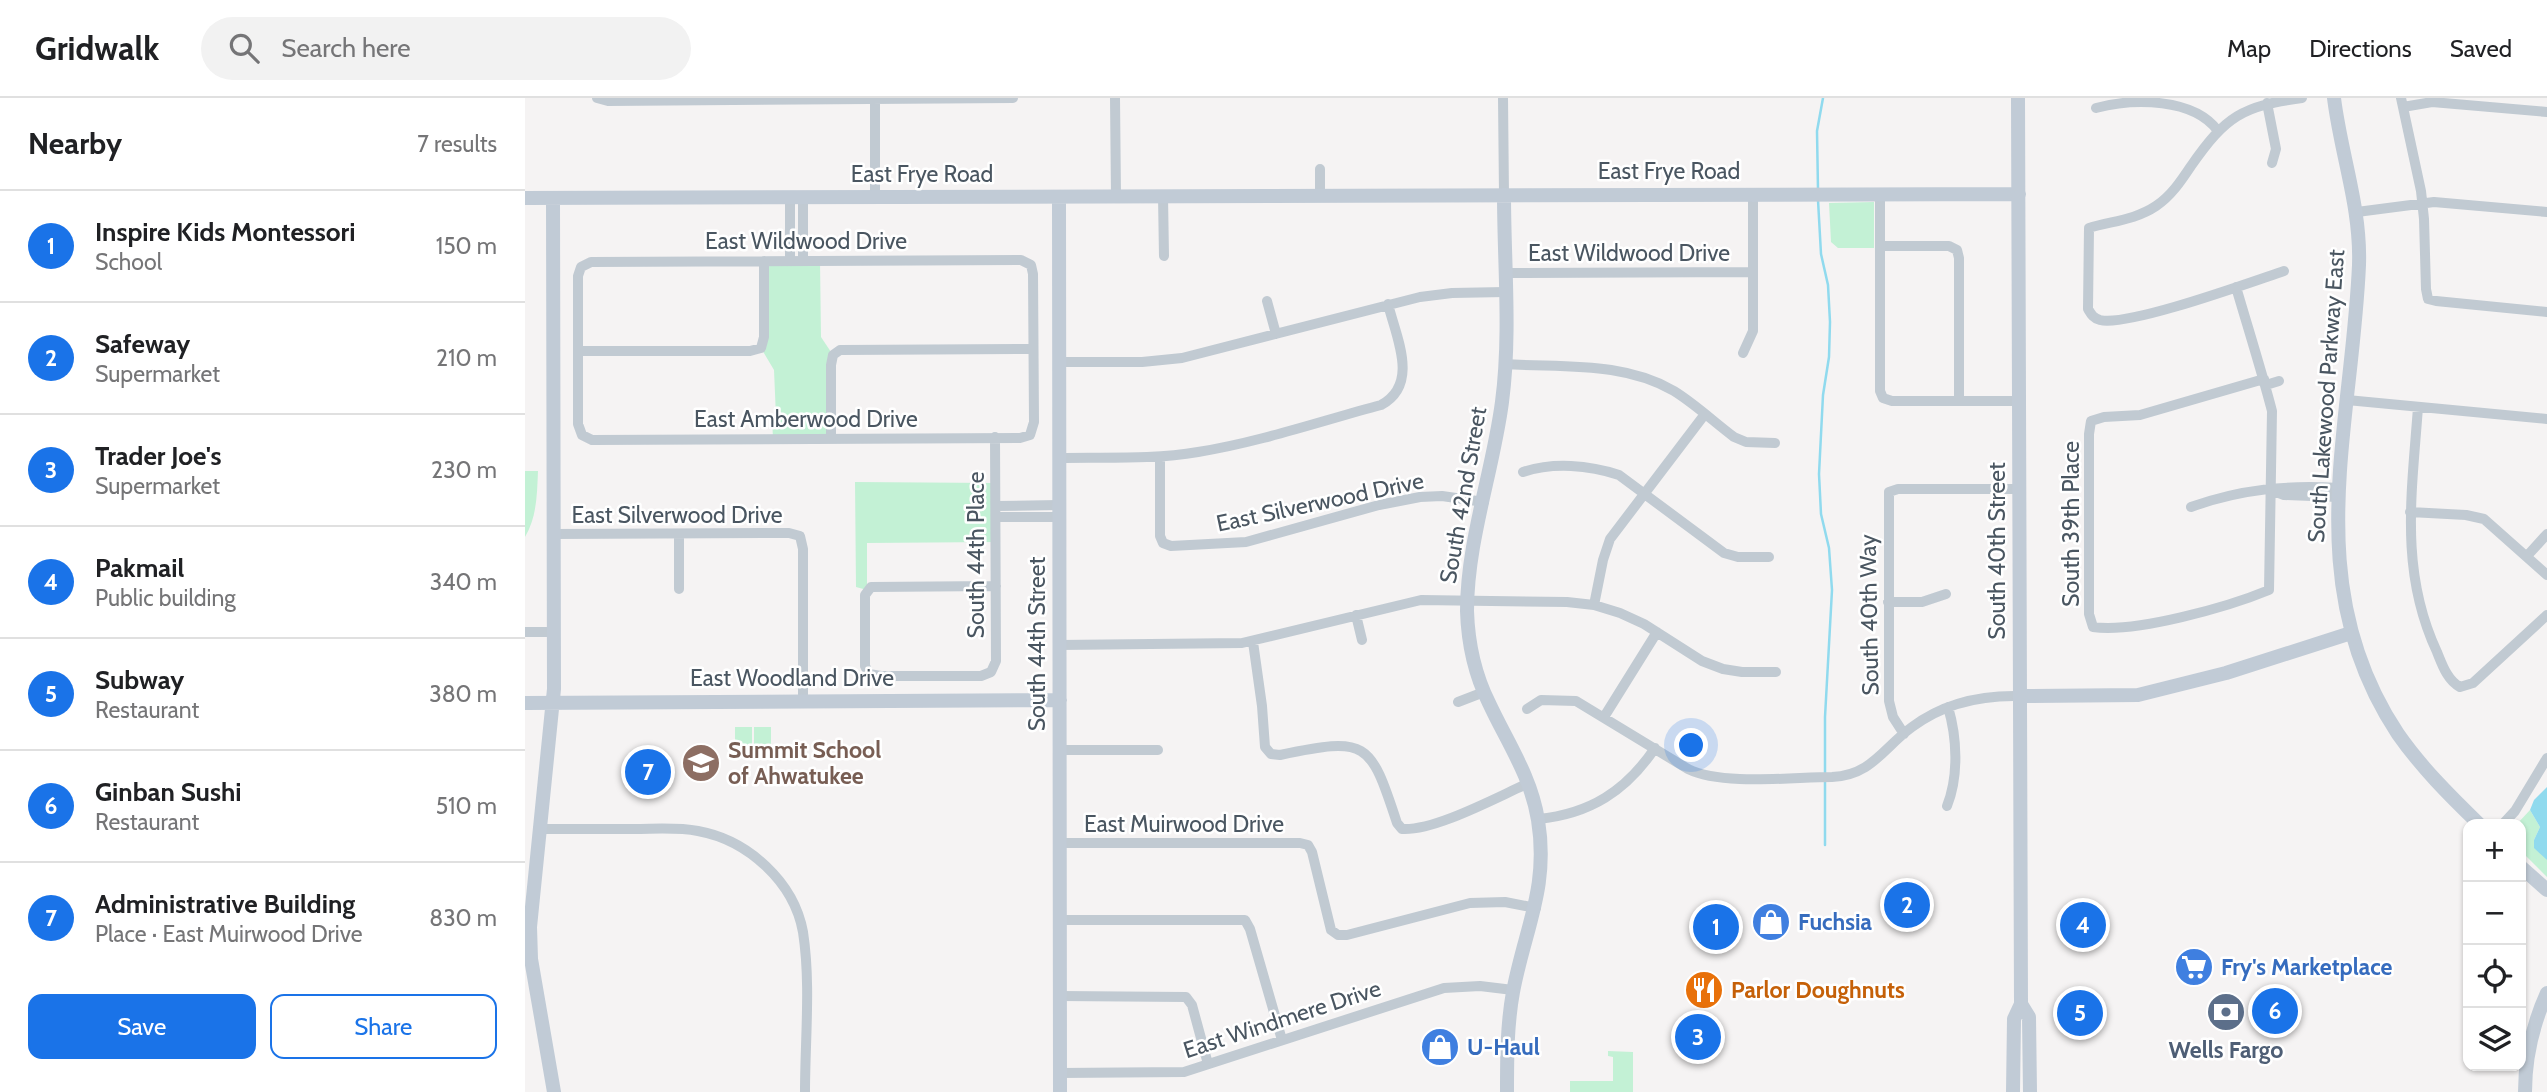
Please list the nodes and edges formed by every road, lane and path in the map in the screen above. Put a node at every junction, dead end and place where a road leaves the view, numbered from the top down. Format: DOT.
graph roads {
  1 [pos="1013,98"];
  2 [pos="1115,98"];
  3 [pos="1503,98"];
  4 [pos="2018,98"];
  5 [pos="2302,98"];
  6 [pos="2334,98"];
  7 [pos="597,99"];
  8 [pos="875,100"];
  9 [pos="2267,103"];
  10 [pos="2402,103"];
  11 [pos="2096,108"];
  12 [pos="2547,112"];
  13 [pos="2218,131"];
  14 [pos="2272,163"];
  15 [pos="1319,169"];
  16 [pos="1879,193"];
  17 [pos="1752,194"];
  18 [pos="2019,194"];
  19 [pos="1320,195"];
  20 [pos="1504,195"];
  21 [pos="1116,196"];
  22 [pos="1163,196"];
  23 [pos="797,197"];
  24 [pos="875,197"];
  25 [pos="1059,197"];
  26 [pos="525,198"];
  27 [pos="554,198"];
  28 [pos="2423,204"];
  29 [pos="2357,212"];
  30 [pos="2547,212"];
  31 [pos="790,229"];
  32 [pos="803,229"];
  33 [pos="1880,246"];
  34 [pos="1164,257"];
  35 [pos="764,261"];
  36 [pos="790,261"];
  37 [pos="803,261"];
  38 [pos="2284,271"];
  39 [pos="1753,272"];
  40 [pos="1505,273"];
  41 [pos="2236,287"];
  42 [pos="1505,292"];
  43 [pos="1267,301"];
  44 [pos="1388,304"];
  45 [pos="2547,312"];
  46 [pos="1276,334"];
  47 [pos="1033,349"];
  48 [pos="578,351"];
  49 [pos="1743,353"];
  50 [pos="1058,362"];
  51 [pos="1504,364"];
  52 [pos="2279,381"];
  53 [pos="2265,382"];
  54 [pos="2347,400"];
  55 [pos="1959,401"];
  56 [pos="2020,401"];
  57 [pos="2418,407"];
  58 [pos="1705,414"];
  59 [pos="2547,419"];
  60 [pos="995,438"];
  61 [pos="831,439"];
  62 [pos="1775,443"];
  63 [pos="1160,457"];
  64 [pos="1059,458"];
  65 [pos="1523,472"];
  66 [pos="2020,489"];
  67 [pos="2271,490"];
  68 [pos="1645,493"];
  69 [pos="2338,493"];
  70 [pos="1484,502"];
  71 [pos="1026,505"];
  72 [pos="996,506"];
  73 [pos="2191,508"];
  74 [pos="1059,511"];
  75 [pos="2410,512"];
  76 [pos="996,517"];
  77 [pos="1026,517"];
  78 [pos="553,534"];
  79 [pos="680,534"];
  80 [pos="2547,534"];
  81 [pos="2527,556"];
  82 [pos="1769,557"];
  83 [pos="2547,575"];
  84 [pos="996,586"];
  85 [pos="679,589"];
  86 [pos="1945,594"];
  87 [pos="1467,600"];
  88 [pos="1888,602"];
  89 [pos="1594,605"];
  90 [pos="1356,615"];
  91 [pos="2547,615"];
  92 [pos="525,632"];
  93 [pos="554,632"];
  94 [pos="1657,632"];
  95 [pos="2351,633"];
  96 [pos="1362,640"];
  97 [pos="1253,642"];
  98 [pos="1059,645"];
  99 [pos="1776,672"];
  100 [pos="1484,691"];
  101 [pos="2020,696"];
  102 [pos="1060,700"];
  103 [pos="803,701"];
  104 [pos="553,702"];
  105 [pos="1458,702"];
  106 [pos="525,703"];
  107 [pos="1948,706"];
  108 [pos="1527,709"];
  109 [pos="1605,717"];
  110 [pos="1904,734"];
  111 [pos="1655,748"];
  112 [pos="1059,750"];
  113 [pos="1158,750"];
  114 [pos="2547,758"];
  115 [pos="1529,783"];
  116 [pos="1621,788"];
  117 [pos="1630,797"];
  118 [pos="1947,806"];
  119 [pos="1538,819"];
  120 [pos="2474,819"];
  121 [pos="2508,819"];
  122 [pos="538,829"];
  123 [pos="1060,844"];
  124 [pos="2526,871"];
  125 [pos="2547,890"];
  126 [pos="1536,908"];
  127 [pos="1060,920"];
  128 [pos="1513,990"];
  129 [pos="2547,993"];
  130 [pos="1060,996"];
  131 [pos="2021,1004"];
  132 [pos="1282,1040"];
  133 [pos="1208,1064"];
  134 [pos="1060,1073"];
  135 [pos="554,1092"];
  136 [pos="805,1092"];
  137 [pos="1060,1092"];
  138 [pos="1507,1092"];
  139 [pos="2013,1092"];
  140 [pos="2030,1092"];
  141 [pos="2525,1092"];
  1 -- 8 [label="street"];
  2 -- 21 [label="street"];
  3 -- 20 [label="street, South 42nd Street"];
  4 -- 18 [label="street, South 40th Street"];
  5 -- 9 [label="street"];
  6 -- 29 [label="street, South Lakewood Parkway East"];
  7 -- 8 [label="street"];
  8 -- 24 [label="street"];
  9 -- 13 [label="street"];
  9 -- 14 [label="street"];
  10 -- 12 [label="street"];
  10 -- 28 [label="street"];
  11 -- 13 [label="street"];
  13 -- 41 [label="street"];
  15 -- 19 [label="street"];
  16 -- 17 [label="street, East Frye Road"];
  16 -- 18 [label="street, East Frye Road"];
  16 -- 33 [label="street"];
  17 -- 20 [label="street, East Frye Road"];
  17 -- 39 [label="street"];
  18 -- 56 [label="street, South 40th Street"];
  19 -- 20 [label="street, East Frye Road"];
  19 -- 22 [label="street, East Frye Road"];
  20 -- 40 [label="street, South 42nd Street"];
  21 -- 22 [label="street, East Frye Road"];
  21 -- 25 [label="street, East Frye Road"];
  22 -- 34 [label="street"];
  23 -- 24 [label="street, East Frye Road"];
  23 -- 27 [label="street, East Frye Road"];
  23 -- 31 [label="street"];
  23 -- 32 [label="street"];
  24 -- 25 [label="street, East Frye Road"];
  25 -- 50 [label="street, South 44th Street"];
  26 -- 27 [label="street, East Frye Road"];
  27 -- 78 [label="street"];
  28 -- 29 [label="street"];
  28 -- 30 [label="street"];
  28 -- 45 [label="street"];
  29 -- 54 [label="street, South Lakewood Parkway East"];
  31 -- 32 [label="street"];
  31 -- 36 [label="street"];
  32 -- 37 [label="street"];
  33 -- 55 [label="street"];
  33 -- 55 [label="street"];
  35 -- 36 [label="street, East Wildwood Drive"];
  35 -- 48 [label="street, East Wildwood Drive"];
  35 -- 48 [label="street"];
  36 -- 37 [label="street, East Wildwood Drive"];
  37 -- 47 [label="street, East Wildwood Drive"];
  38 -- 41 [label="street"];
  39 -- 40 [label="street, East Wildwood Drive"];
  39 -- 49 [label="street"];
  40 -- 42 [label="street, South 42nd Street"];
  41 -- 53 [label="street"];
  42 -- 44 [label="street"];
  42 -- 51 [label="street, South 42nd Street"];
  43 -- 46 [label="street"];
  44 -- 46 [label="street"];
  44 -- 63 [label="street"];
  46 -- 50 [label="street"];
  47 -- 60 [label="street, East Amberwood Drive"];
  47 -- 61 [label="street"];
  48 -- 61 [label="street, East Amberwood Drive"];
  50 -- 64 [label="street, South 44th Street"];
  51 -- 58 [label="street"];
  51 -- 70 [label="street, South 42nd Street"];
  52 -- 53 [label="street"];
  53 -- 67 [label="street"];
  53 -- 67 [label="street, South 39th Place"];
  54 -- 57 [label="street"];
  54 -- 69 [label="street, South Lakewood Parkway East"];
  55 -- 56 [label="street"];
  56 -- 66 [label="street, South 40th Street"];
  57 -- 59 [label="street"];
  57 -- 75 [label="street"];
  58 -- 62 [label="street"];
  58 -- 68 [label="street"];
  60 -- 61 [label="street, East Amberwood Drive"];
  60 -- 72 [label="street, South 44th Place"];
  63 -- 64 [label="street"];
  63 -- 70 [label="street, East Silverwood Drive"];
  64 -- 74 [label="street, South 44th Street"];
  65 -- 68 [label="street"];
  66 -- 88 [label="street, South 40th Way"];
  66 -- 101 [label="street, South 40th Street"];
  67 -- 69 [label="street"];
  67 -- 73 [label="street"];
  68 -- 82 [label="street"];
  68 -- 89 [label="street"];
  69 -- 95 [label="street, South Lakewood Parkway East"];
  70 -- 87 [label="street, South 42nd Street"];
  71 -- 72 [label="street"];
  71 -- 74 [label="street"];
  71 -- 77 [label="street"];
  72 -- 76 [label="street, South 44th Place"];
  74 -- 77 [label="street"];
  74 -- 98 [label="street, South 44th Street"];
  75 -- 81 [label="street"];
  75 -- 91 [label="street"];
  76 -- 77 [label="street"];
  76 -- 84 [label="street, South 44th Place"];
  78 -- 79 [label="street, East Silverwood Drive"];
  78 -- 93 [label="street"];
  79 -- 85 [label="street"];
  79 -- 103 [label="street, East Silverwood Drive"];
  80 -- 81 [label="street"];
  81 -- 83 [label="street"];
  84 -- 84 [label="street, South 44th Place"];
  86 -- 88 [label="street"];
  87 -- 89 [label="street"];
  87 -- 90 [label="street"];
  87 -- 100 [label="street, South 42nd Street"];
  88 -- 110 [label="street, South 40th Way"];
  89 -- 94 [label="street"];
  90 -- 96 [label="street"];
  90 -- 97 [label="street"];
  92 -- 93 [label="street"];
  93 -- 104 [label="street"];
  94 -- 99 [label="street"];
  94 -- 109 [label="street"];
  95 -- 101 [label="street"];
  95 -- 120 [label="street, South Lakewood Parkway East"];
  97 -- 98 [label="street"];
  97 -- 115 [label="street"];
  98 -- 102 [label="street, South 44th Street"];
  100 -- 105 [label="street"];
  100 -- 115 [label="street, South 42nd Street"];
  101 -- 107 [label="street"];
  101 -- 131 [label="street, South 40th Street"];
  102 -- 103 [label="street, East Woodland Drive"];
  102 -- 112 [label="street, South 44th Street"];
  103 -- 104 [label="street, East Woodland Drive"];
  104 -- 106 [label="street, East Woodland Drive"];
  104 -- 122 [label="street"];
  107 -- 110 [label="street"];
  107 -- 118 [label="street"];
  108 -- 109 [label="street"];
  109 -- 111 [label="street"];
  110 -- 111 [label="street"];
  111 -- 116 [label="street"];
  112 -- 113 [label="street"];
  112 -- 123 [label="street, South 44th Street"];
  114 -- 121 [label="street"];
  115 -- 119 [label="street, South 42nd Street"];
  116 -- 117 [label="street"];
  116 -- 119 [label="street"];
  119 -- 126 [label="street, South 42nd Street"];
  122 -- 135 [label="street"];
  122 -- 136 [label="street"];
  123 -- 126 [label="street, East Muirwood Drive"];
  123 -- 127 [label="street, South 44th Street"];
  124 -- 125 [label="street"];
  126 -- 128 [label="street, South 42nd Street"];
  127 -- 130 [label="street, South 44th Street"];
  127 -- 132 [label="street"];
  128 -- 132 [label="street, East Windmere Drive"];
  128 -- 138 [label="street, South 42nd Street"];
  129 -- 141 [label="street"];
  130 -- 133 [label="street"];
  130 -- 134 [label="street, South 44th Street"];
  131 -- 139 [label="street, South 40th Street"];
  131 -- 140 [label="street, South 40th Street"];
  132 -- 133 [label="street, East Windmere Drive"];
  133 -- 134 [label="street, East Windmere Drive"];
  134 -- 137 [label="street, South 44th Street"];
}
